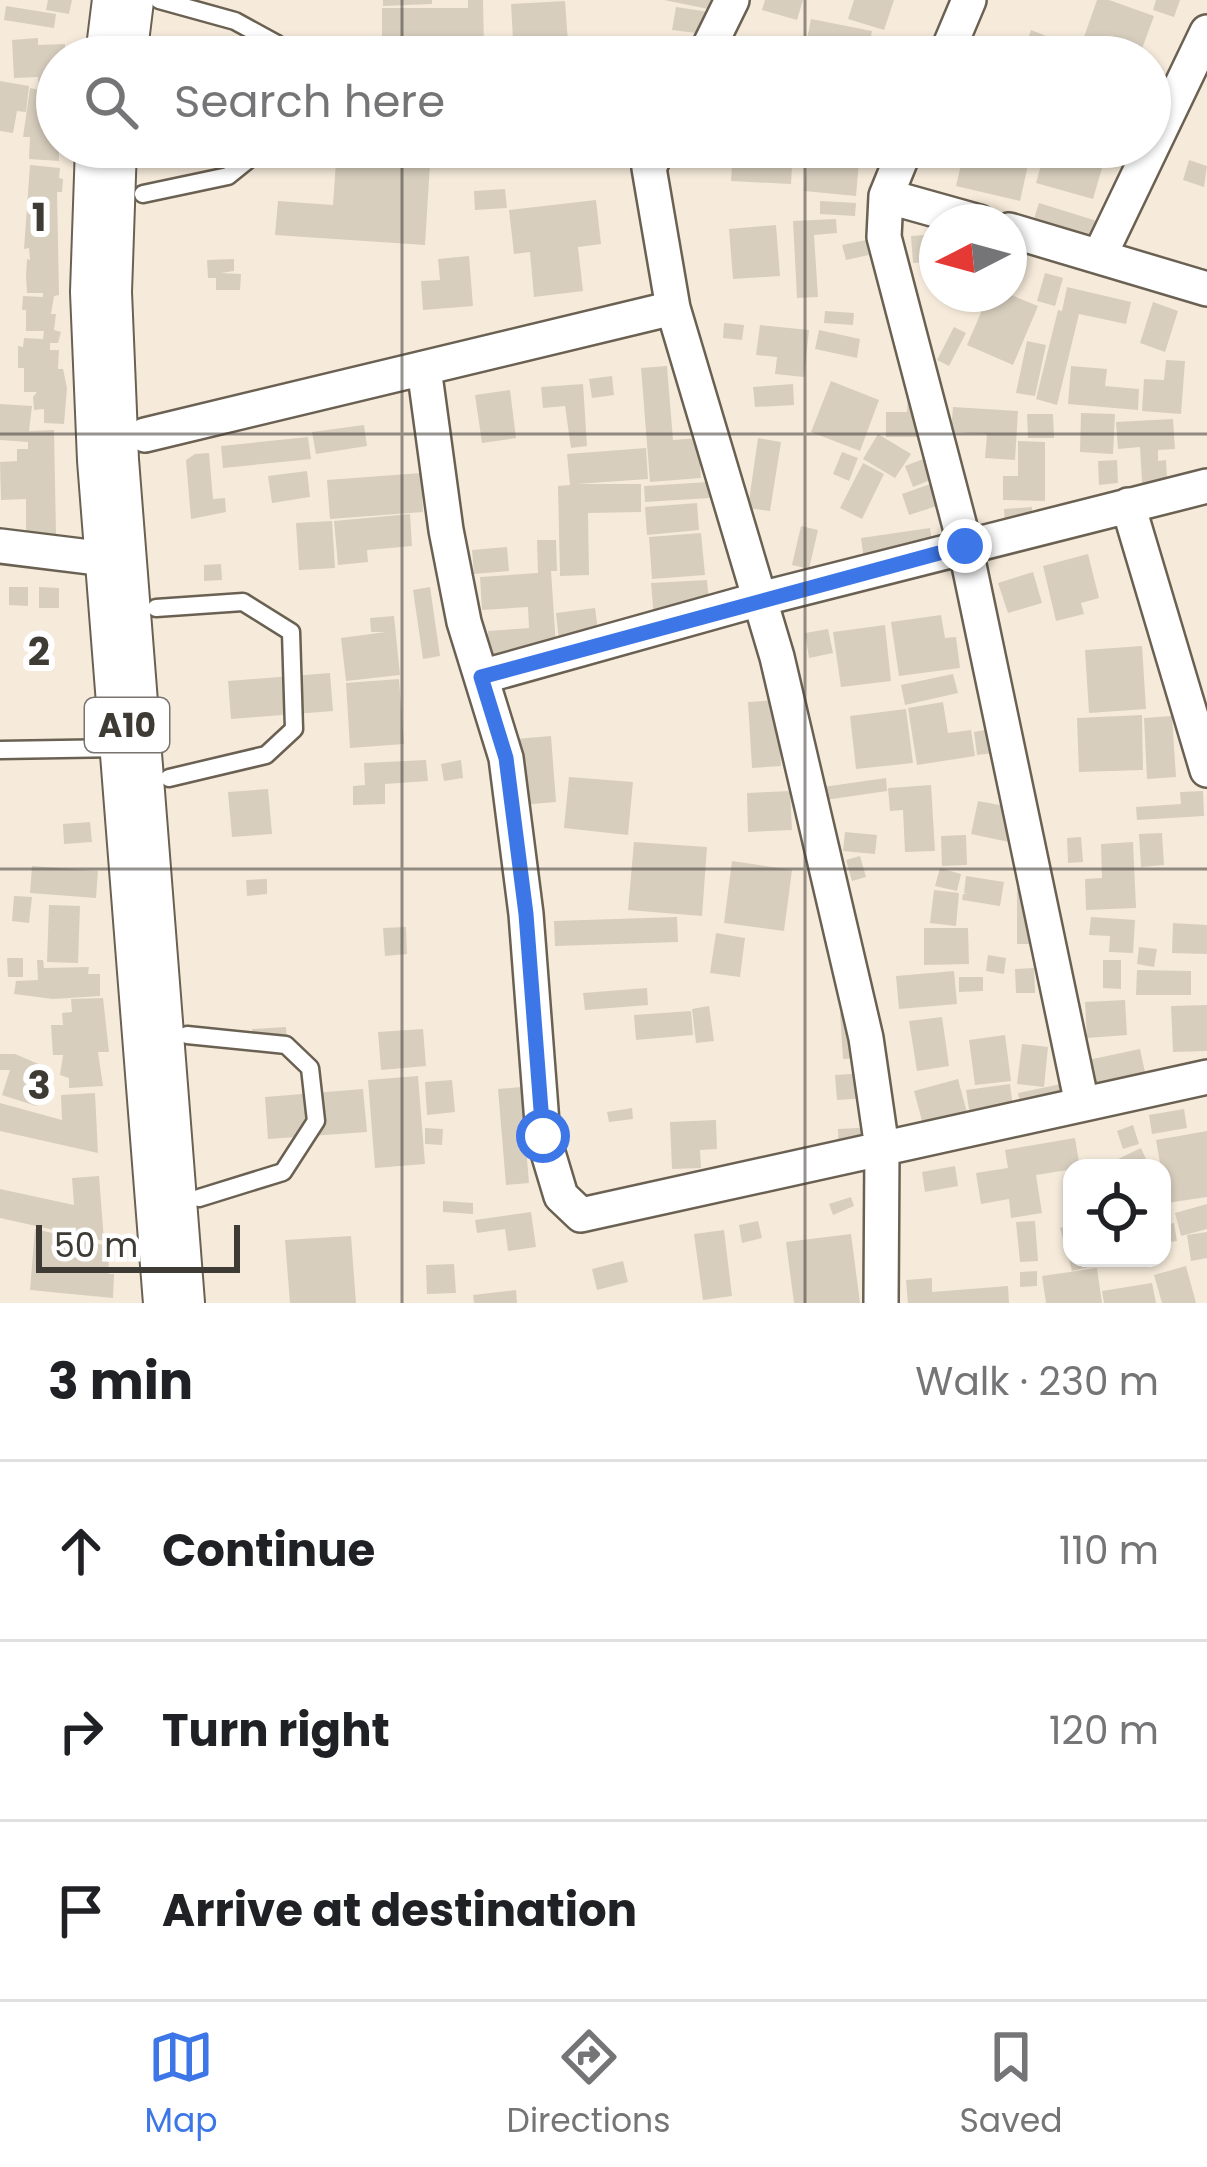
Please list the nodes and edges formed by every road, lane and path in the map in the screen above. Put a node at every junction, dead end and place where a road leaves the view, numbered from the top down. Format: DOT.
graph roads {
  1 [pos="123,0"];
  2 [pos="159,0"];
  3 [pos="732,0"];
  4 [pos="969,0"];
  5 [pos="1207,32"];
  6 [pos="119,36"];
  7 [pos="156,36"];
  8 [pos="262,36"];
  9 [pos="714,36"];
  10 [pos="954,36"];
  11 [pos="1171,107"];
  12 [pos="105,168"];
  13 [pos="238,168"];
  14 [pos="649,168"];
  15 [pos="897,168"];
  16 [pos="1142,168"];
  17 [pos="145,171"];
  18 [pos="886,196"];
  19 [pos="919,205"];
  20 [pos="1027,235"];
  21 [pos="1100,255"];
  22 [pos="1207,290"];
  23 [pos="673,308"];
  24 [pos="424,368"];
  25 [pos="145,435"];
  26 [pos="1207,486"];
  27 [pos="1128,506"];
  28 [pos="0,546"];
  29 [pos="965,546"];
  30 [pos="114,560"];
  31 [pos="760,598"];
  32 [pos="156,608"];
  33 [pos="481,677"];
  34 [pos="0,750"];
  35 [pos="1205,758"];
  36 [pos="149,763"];
  37 [pos="187,1035"];
  38 [pos="1207,1077"];
  39 [pos="1082,1105"];
  40 [pos="882,1148"];
  41 [pos="199,1198"];
  42 [pos="174,1303"];
  43 [pos="207,1303"];
  44 [pos="881,1303"];
  1 -- 6 [label="highway"];
  2 -- 7 [label="highway"];
  2 -- 8 [label="lane"];
  3 -- 9 [label="street"];
  4 -- 10 [label="street"];
  5 -- 11 [label="street"];
  12 -- 30 [label="highway, A10"];
  13 -- 17 [label="lane"];
  14 -- 23 [label="street"];
  15 -- 18 [label="street"];
  16 -- 21 [label="street"];
  17 -- 25 [label="highway, A10"];
  18 -- 19 [label="street"];
  18 -- 29 [label="street"];
  20 -- 21 [label="street"];
  21 -- 22 [label="street"];
  23 -- 24 [label="street"];
  23 -- 31 [label="street"];
  24 -- 25 [label="street"];
  24 -- 33 [label="street"];
  25 -- 32 [label="highway, A10"];
  26 -- 27 [label="street"];
  27 -- 29 [label="street"];
  27 -- 35 [label="street"];
  28 -- 30 [label="street"];
  29 -- 31 [label="street"];
  29 -- 39 [label="street"];
  30 -- 36 [label="highway, A10"];
  31 -- 33 [label="street"];
  31 -- 40 [label="street"];
  32 -- 36 [label="highway, A10"];
  32 -- 36 [label="lane"];
  33 -- 40 [label="street"];
  34 -- 36 [label="lane"];
  36 -- 37 [label="highway, A10"];
  36 -- 42 [label="highway, A10"];
  37 -- 41 [label="highway, A10"];
  37 -- 41 [label="lane"];
  38 -- 39 [label="street"];
  39 -- 40 [label="street"];
  40 -- 44 [label="street"];
  41 -- 43 [label="highway, A10"];
}
